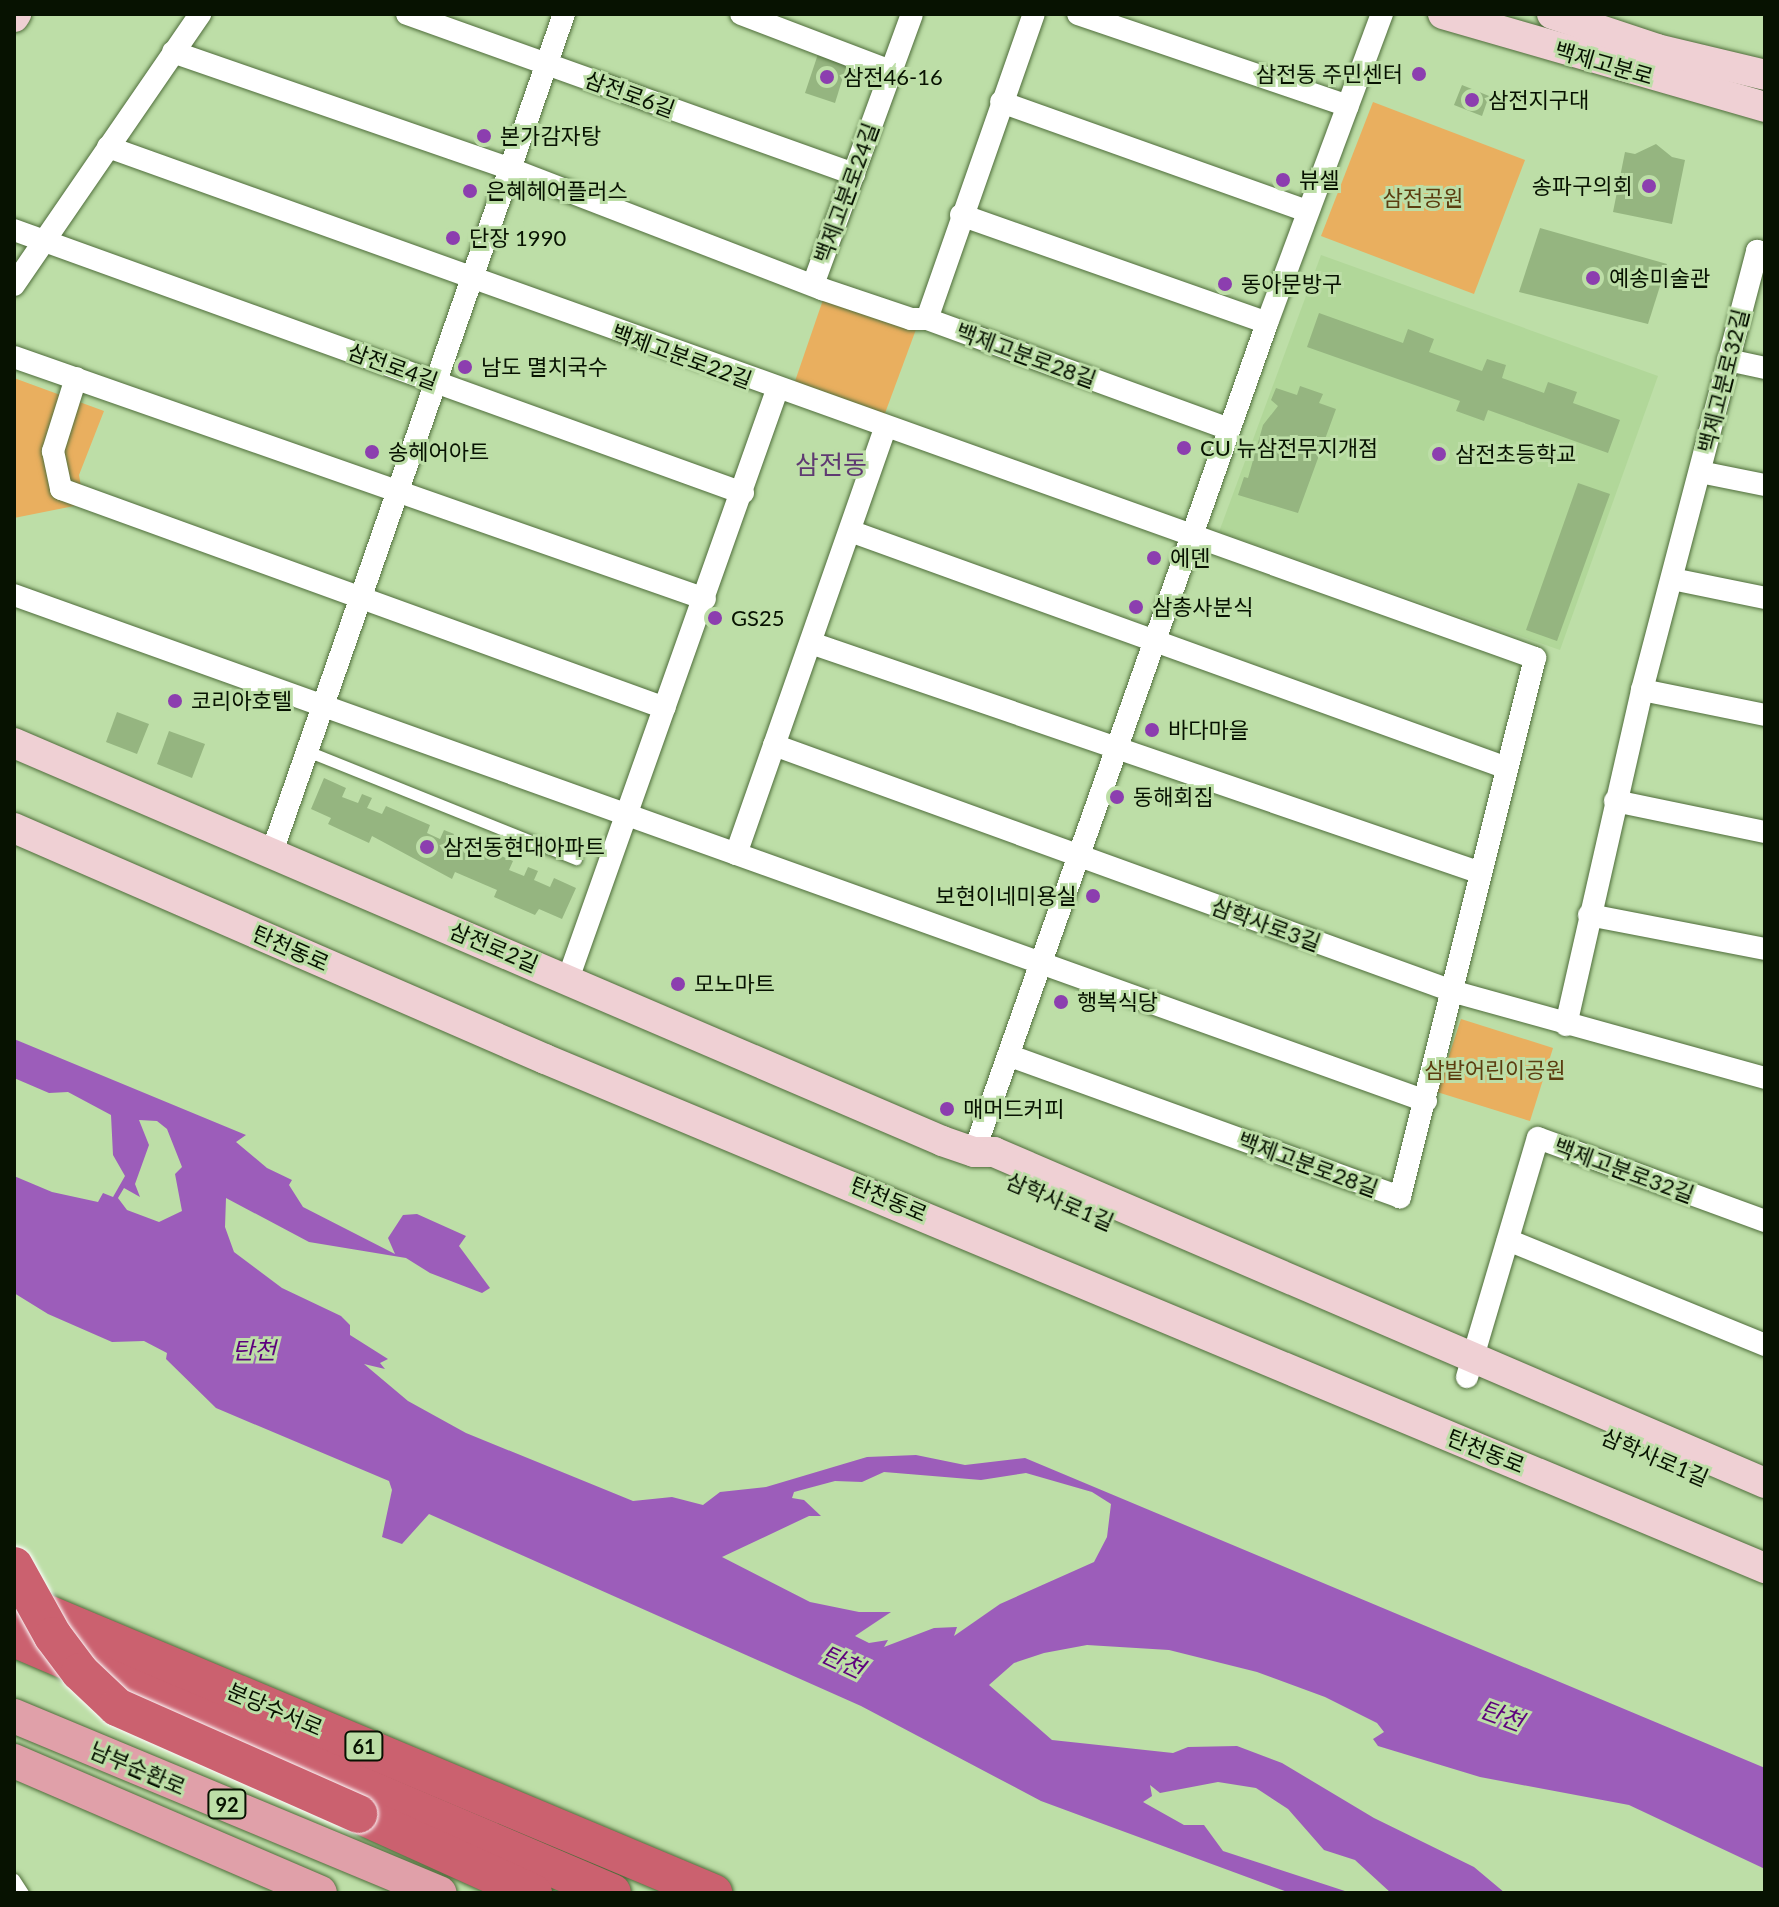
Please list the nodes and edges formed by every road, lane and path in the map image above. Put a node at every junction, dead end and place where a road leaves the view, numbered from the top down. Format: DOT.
graph roads {
  1 [pos="200,14"];
  2 [pos="407,14"];
  3 [pos="564,14"];
  4 [pos="741,14"];
  5 [pos="912,14"];
  6 [pos="1034,14"];
  7 [pos="1078,14"];
  8 [pos="1382,14"];
  9 [pos="1443,14"];
  10 [pos="1552,14"];
  11 [pos="173,52"];
  12 [pos="546,64"];
  13 [pos="890,71"];
  14 [pos="1765,75"];
  15 [pos="1001,102"];
  16 [pos="1348,106"];
  17 [pos="1765,107"];
  18 [pos="108,147"];
  19 [pos="508,168"];
  20 [pos="854,174"];
  21 [pos="1307,211"];
  22 [pos="961,215"];
  23 [pos="14,230"];
  24 [pos="43,241"];
  25 [pos="1765,253"];
  26 [pos="470,278"];
  27 [pos="814,282"];
  28 [pos="14,285"];
  29 [pos="927,319"];
  30 [pos="1267,323"];
  31 [pos="14,357"];
  32 [pos="1728,360"];
  33 [pos="1765,368"];
  34 [pos="76,378"];
  35 [pos="434,381"];
  36 [pos="777,390"];
  37 [pos="885,429"];
  38 [pos="1229,429"];
  39 [pos="1700,472"];
  40 [pos="1765,485"];
  41 [pos="397,489"];
  42 [pos="743,493"];
  43 [pos="850,531"];
  44 [pos="1193,534"];
  45 [pos="1672,579"];
  46 [pos="14,595"];
  47 [pos="1765,598"];
  48 [pos="360,599"];
  49 [pos="705,599"];
  50 [pos="1157,642"];
  51 [pos="811,643"];
  52 [pos="1642,690"];
  53 [pos="323,704"];
  54 [pos="665,708"];
  55 [pos="1765,715"];
  56 [pos="774,745"];
  57 [pos="21,747"];
  58 [pos="1118,749"];
  59 [pos="307,751"];
  60 [pos="1507,768"];
  61 [pos="1615,801"];
  62 [pos="624,817"];
  63 [pos="14,828"];
  64 [pos="1765,832"];
  65 [pos="272,852"];
  66 [pos="736,854"];
  67 [pos="1080,856"];
  68 [pos="576,859"];
  69 [pos="1481,873"];
  70 [pos="1589,915"];
  71 [pos="1765,949"];
  72 [pos="1043,963"];
  73 [pos="568,979"];
  74 [pos="1455,992"];
  75 [pos="1566,1025"];
  76 [pos="1011,1056"];
  77 [pos="1765,1078"];
  78 [pos="1426,1101"];
  79 [pos="974,1152"];
  80 [pos="1765,1221"];
  81 [pos="1508,1240"];
  82 [pos="1765,1345"];
  83 [pos="1471,1367"];
  84 [pos="1765,1483"];
  85 [pos="1765,1504"];
  86 [pos="14,1566"];
  87 [pos="1765,1568"];
  88 [pos="14,1600"];
  89 [pos="14,1638"];
  90 [pos="14,1716"];
  91 [pos="14,1761"];
  92 [pos="14,1879"];
  93 [pos="317,1892"];
  94 [pos="23,1893"];
  95 [pos="440,1893"];
  96 [pos="533,1893"];
  97 [pos="612,1893"];
  98 [pos="713,1893"];
  1 -- 11 [label="street"];
  2 -- 12 [label="street, 삼전로6길"];
  3 -- 12 [label="street"];
  4 -- 13 [label="street"];
  5 -- 13 [label="street, 백제고분로24길"];
  6 -- 15 [label="street, 백제고분로28길"];
  7 -- 16 [label="street"];
  8 -- 16 [label="street"];
  9 -- 17 [label="street, 백제고분로"];
  10 -- 14 [label="street, 백제고분로"];
  11 -- 18 [label="street"];
  11 -- 19 [label="street"];
  12 -- 19 [label="street"];
  12 -- 20 [label="street, 삼전로6길"];
  13 -- 20 [label="street, 백제고분로24길"];
  15 -- 21 [label="street"];
  15 -- 22 [label="street, 백제고분로28길"];
  16 -- 21 [label="street"];
  18 -- 24 [label="street"];
  18 -- 26 [label="street, 백제고분로22길"];
  19 -- 26 [label="street"];
  19 -- 27 [label="street"];
  20 -- 27 [label="street, 백제고분로24길"];
  21 -- 30 [label="street"];
  22 -- 29 [label="street, 백제고분로28길"];
  22 -- 30 [label="street"];
  23 -- 24 [label="street, 삼전로4길"];
  24 -- 28 [label="street"];
  24 -- 35 [label="street, 삼전로4길"];
  25 -- 32 [label="street, 백제고분로32길"];
  26 -- 35 [label="street"];
  26 -- 36 [label="street, 백제고분로22길"];
  27 -- 29 [label="street"];
  29 -- 38 [label="street, 백제고분로28길"];
  30 -- 38 [label="street"];
  31 -- 34 [label="street"];
  32 -- 33 [label="street"];
  32 -- 39 [label="street, 백제고분로32길"];
  34 -- 41 [label="street"];
  34 -- 48 [label="street"];
  35 -- 41 [label="street"];
  35 -- 42 [label="street, 삼전로4길"];
  36 -- 37 [label="street"];
  36 -- 42 [label="street, 백제고분로22길"];
  37 -- 43 [label="street"];
  37 -- 44 [label="street"];
  38 -- 44 [label="street"];
  39 -- 40 [label="street, 백제고분로32길"];
  39 -- 45 [label="street, 백제고분로32길"];
  41 -- 48 [label="street"];
  41 -- 49 [label="street"];
  42 -- 49 [label="street, 백제고분로22길"];
  43 -- 50 [label="street"];
  43 -- 51 [label="street"];
  44 -- 50 [label="street"];
  44 -- 60 [label="street"];
  45 -- 47 [label="street"];
  45 -- 52 [label="street, 백제고분로32길"];
  46 -- 53 [label="street"];
  48 -- 53 [label="street"];
  48 -- 54 [label="street"];
  49 -- 54 [label="street, 백제고분로22길"];
  50 -- 58 [label="street"];
  50 -- 60 [label="street"];
  51 -- 56 [label="street"];
  51 -- 58 [label="street"];
  52 -- 55 [label="street"];
  52 -- 61 [label="street, 백제고분로32길"];
  53 -- 59 [label="street"];
  53 -- 62 [label="street"];
  54 -- 62 [label="street, 백제고분로22길"];
  56 -- 66 [label="street"];
  56 -- 67 [label="street, 삼학사로3길"];
  57 -- 65 [label="street, 삼전로2길"];
  58 -- 67 [label="street"];
  58 -- 69 [label="street"];
  59 -- 65 [label="street"];
  59 -- 68 [label="lane"];
  60 -- 69 [label="street"];
  61 -- 64 [label="street"];
  61 -- 70 [label="street, 백제고분로32길"];
  62 -- 66 [label="street"];
  62 -- 73 [label="street, 백제고분로22길"];
  63 -- 87 [label="street, 탄천동로"];
  65 -- 73 [label="street, 삼전로2길"];
  66 -- 72 [label="street"];
  67 -- 72 [label="street"];
  67 -- 74 [label="street, 삼학사로3길"];
  69 -- 74 [label="street"];
  70 -- 71 [label="street"];
  70 -- 75 [label="street, 백제고분로32길"];
  72 -- 76 [label="street"];
  72 -- 78 [label="street"];
  73 -- 79 [label="street, 삼전로2길"];
  74 -- 75 [label="street, 삼학사로3길"];
  74 -- 78 [label="street"];
  75 -- 77 [label="street, 삼학사로3길"];
  76 -- 78 [label="street, 백제고분로28길"];
  76 -- 79 [label="street"];
  79 -- 83 [label="street, 삼학사로1길"];
  80 -- 81 [label="street, 백제고분로32길"];
  81 -- 82 [label="street"];
  81 -- 83 [label="street, 백제고분로32길"];
  83 -- 84 [label="street, 삼학사로1길"];
  83 -- 85 [label="street, 삼학사로1길"];
  86 -- 96 [label="highway, bridge"];
  88 -- 98 [label="highway, 분당수서로 / 61"];
  89 -- 97 [label="highway, 분당수서로 / 61"];
  90 -- 95 [label="main road, 남부순환로 / 92"];
  91 -- 93 [label="main road, 남부순환로 / 92"];
  92 -- 94 [label="lane"];
}
